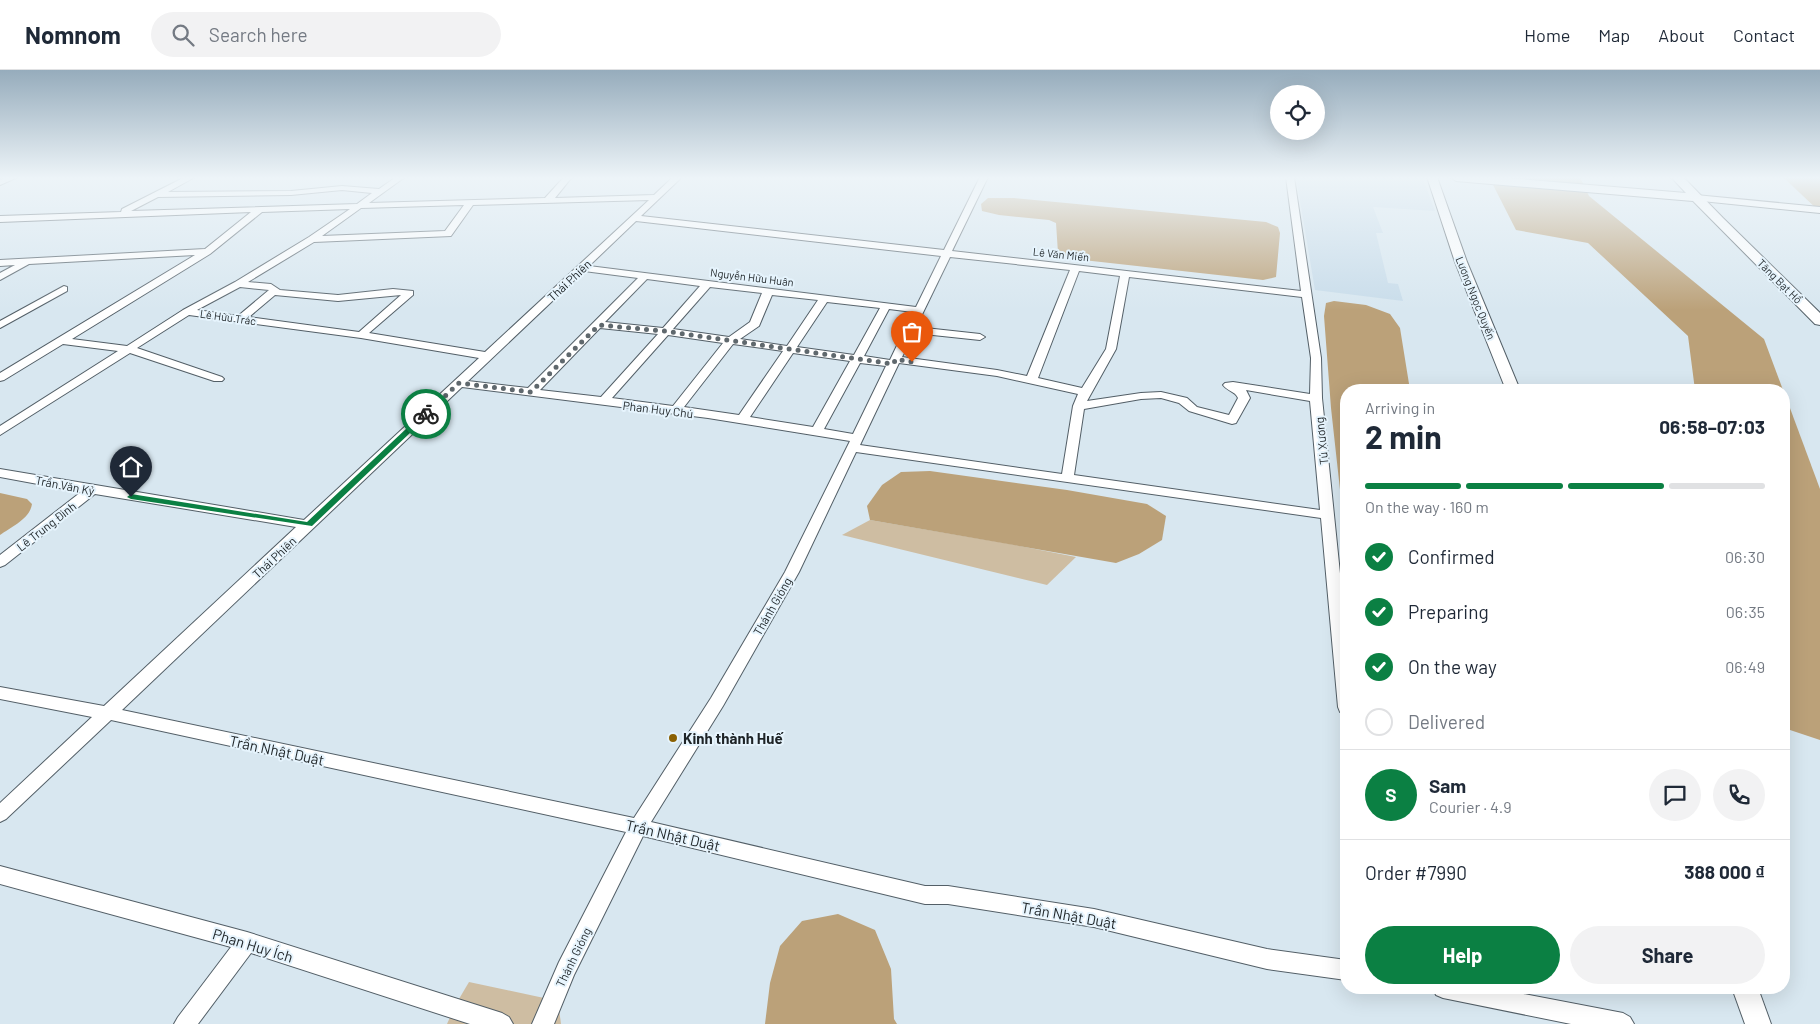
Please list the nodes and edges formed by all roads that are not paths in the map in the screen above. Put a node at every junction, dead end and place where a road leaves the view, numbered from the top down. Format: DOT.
graph roads {
  1 [pos="245,222"];
  2 [pos="335,222"];
  3 [pos="457,222"];
  4 [pos="630,222"];
  5 [pos="665,222"];
  6 [pos="962,222"];
  7 [pos="1296,222"];
  8 [pos="1447,222"];
  9 [pos="1720,222"];
  10 [pos="312,238"];
  11 [pos="207,252"];
  12 [pos="947,253"];
  13 [pos="28,262"];
  14 [pos="0,263"];
  15 [pos="1076,267"];
  16 [pos="582,268"];
  17 [pos="1125,273"];
  18 [pos="0,277"];
  19 [pos="644,277"];
  20 [pos="238,284"];
  21 [pos="707,284"];
  22 [pos="64,289"];
  23 [pos="768,291"];
  24 [pos="274,292"];
  25 [pos="1305,294"];
  26 [pos="824,299"];
  27 [pos="886,306"];
  28 [pos="919,310"];
  29 [pos="187,312"];
  30 [pos="240,319"];
  31 [pos="1820,321"];
  32 [pos="0,325"];
  33 [pos="599,325"];
  34 [pos="910,329"];
  35 [pos="664,331"];
  36 [pos="361,335"];
  37 [pos="980,337"];
  38 [pos="63,341"];
  39 [pos="730,341"];
  40 [pos="128,349"];
  41 [pos="791,349"];
  42 [pos="488,356"];
  43 [pos="858,359"];
  44 [pos="894,362"];
  45 [pos="0,378"];
  46 [pos="218,379"];
  47 [pos="1031,381"];
  48 [pos="459,383"];
  49 [pos="1511,384"];
  50 [pos="531,392"];
  51 [pos="1085,392"];
  52 [pos="1316,398"];
  53 [pos="603,402"];
  54 [pos="1079,406"];
  55 [pos="675,411"];
  56 [pos="742,420"];
  57 [pos="817,430"];
  58 [pos="0,431"];
  59 [pos="854,443"];
  60 [pos="0,472"];
  61 [pos="1067,479"];
  62 [pos="92,490"];
  63 [pos="1328,515"];
  64 [pos="309,525"];
  65 [pos="0,562"];
  66 [pos="1340,643"];
  67 [pos="0,693"];
  68 [pos="108,713"];
  69 [pos="0,814"];
  70 [pos="638,827"];
  71 [pos="0,875"];
  72 [pos="247,942"];
  73 [pos="1340,969"];
  74 [pos="1473,994"];
  75 [pos="1747,994"];
  76 [pos="185,1024"];
  77 [pos="502,1024"];
  78 [pos="543,1024"];
  79 [pos="1623,1024"];
  80 [pos="1758,1024"];
  1 -- 11 [label="street"];
  2 -- 10 [label="street"];
  3 -- 10 [label="street"];
  4 -- 16 [label="street, Thái Phiên"];
  5 -- 12 [label="street, Lê Văn Miến"];
  6 -- 12 [label="street, Thánh Gióng"];
  7 -- 25 [label="street, Tú Xương"];
  8 -- 49 [label="street, Lương Ngọc Quyến"];
  9 -- 31 [label="main road, Tăng Bạt Hổ"];
  10 -- 20 [label="street"];
  11 -- 13 [label="street"];
  11 -- 38 [label="street"];
  12 -- 15 [label="street, Lê Văn Miến"];
  12 -- 28 [label="street, Thánh Gióng"];
  13 -- 14 [label="street"];
  13 -- 18 [label="street"];
  15 -- 17 [label="street, Lê Văn Miến"];
  15 -- 47 [label="street"];
  16 -- 19 [label="street, Nguyễn Hữu Huân"];
  16 -- 42 [label="street, Thái Phiên"];
  17 -- 25 [label="street, Lê Văn Miến"];
  17 -- 51 [label="street"];
  19 -- 21 [label="street, Nguyễn Hữu Huân"];
  19 -- 33 [label="street"];
  20 -- 24 [label="street"];
  20 -- 29 [label="street"];
  21 -- 23 [label="street, Nguyễn Hữu Huân"];
  21 -- 35 [label="street"];
  22 -- 32 [label="street"];
  23 -- 26 [label="street, Nguyễn Hữu Huân"];
  23 -- 39 [label="street"];
  24 -- 30 [label="street"];
  24 -- 36 [label="street"];
  25 -- 52 [label="street, Tú Xương"];
  26 -- 27 [label="street, Nguyễn Hữu Huân"];
  26 -- 41 [label="street"];
  27 -- 28 [label="street, Nguyễn Hữu Huân"];
  27 -- 43 [label="street"];
  28 -- 34 [label="street, Thánh Gióng"];
  29 -- 30 [label="street, Lê Hữu Trác"];
  29 -- 40 [label="street, Lê Hữu Trác"];
  30 -- 36 [label="street, Lê Hữu Trác"];
  33 -- 35 [label="street"];
  33 -- 50 [label="street"];
  34 -- 37 [label="street"];
  34 -- 44 [label="street, Thánh Gióng"];
  35 -- 39 [label="street"];
  35 -- 53 [label="street"];
  36 -- 42 [label="street, Lê Hữu Trác"];
  38 -- 40 [label="street"];
  38 -- 45 [label="street"];
  39 -- 41 [label="street"];
  39 -- 55 [label="street"];
  40 -- 46 [label="street"];
  40 -- 58 [label="street, Lê Hữu Trác"];
  41 -- 43 [label="street"];
  41 -- 56 [label="street"];
  42 -- 48 [label="street, Thái Phiên"];
  43 -- 44 [label="street"];
  43 -- 57 [label="street"];
  44 -- 47 [label="street"];
  44 -- 59 [label="street, Thánh Gióng"];
  47 -- 51 [label="street"];
  48 -- 50 [label="street, Phan Huy Chú"];
  48 -- 64 [label="street, Thái Phiên"];
  50 -- 53 [label="street, Phan Huy Chú"];
  51 -- 54 [label="street"];
  52 -- 54 [label="street"];
  52 -- 63 [label="street, Tú Xương"];
  53 -- 55 [label="street, Phan Huy Chú"];
  54 -- 61 [label="street"];
  55 -- 56 [label="street, Phan Huy Chú"];
  56 -- 57 [label="street, Phan Huy Chú"];
  57 -- 59 [label="street, Phan Huy Chú"];
  59 -- 61 [label="street, Phan Huy Chú"];
  59 -- 70 [label="street, Thánh Gióng"];
  60 -- 62 [label="street, Trần Văn Kỷ"];
  61 -- 63 [label="street, Phan Huy Chú"];
  62 -- 64 [label="street, Trần Văn Kỷ"];
  62 -- 65 [label="street, Lê Trung Đình"];
  63 -- 66 [label="street, Tú Xương"];
  64 -- 68 [label="street, Thái Phiên"];
  67 -- 68 [label="street, Trần Nhật Duật"];
  68 -- 69 [label="street, Thái Phiên"];
  68 -- 70 [label="street, Trần Nhật Duật"];
  70 -- 73 [label="street, Trần Nhật Duật"];
  70 -- 78 [label="street, Thánh Gióng"];
  71 -- 72 [label="street, Phan Huy Ích"];
  72 -- 76 [label="street"];
  72 -- 77 [label="street, Phan Huy Ích"];
  74 -- 79 [label="street"];
  75 -- 80 [label="street"];
}
